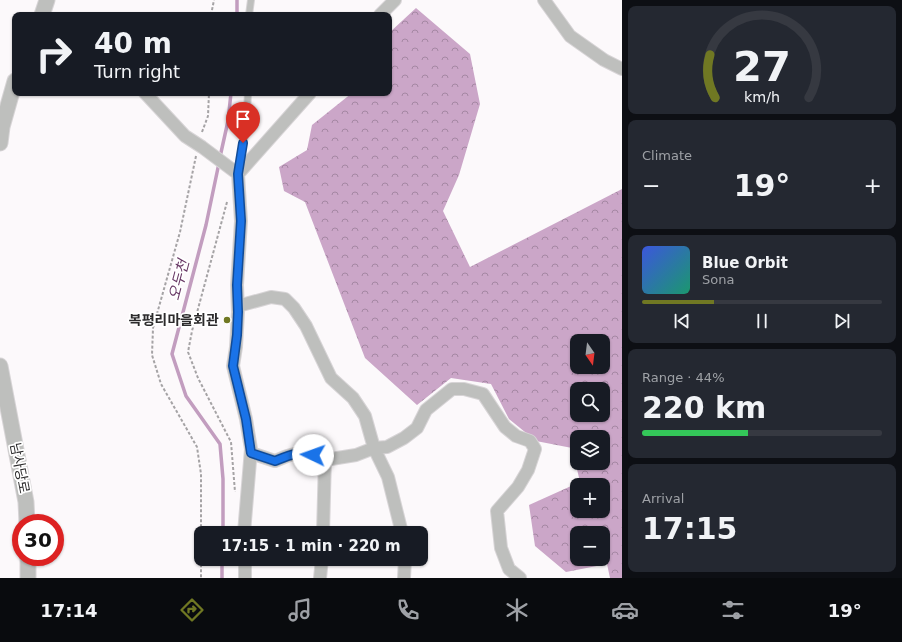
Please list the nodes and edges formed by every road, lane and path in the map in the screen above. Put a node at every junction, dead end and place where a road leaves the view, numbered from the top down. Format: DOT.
graph roads {
  1 [pos="47,0"];
  2 [pos="214,0"];
  3 [pos="251,0"];
  4 [pos="395,0"];
  5 [pos="544,0"];
  6 [pos="43,12"];
  7 [pos="212,12"];
  8 [pos="249,12"];
  9 [pos="383,12"];
  10 [pos="622,69"];
  11 [pos="12,92"];
  12 [pos="148,96"];
  13 [pos="209,96"];
  14 [pos="248,96"];
  15 [pos="307,96"];
  16 [pos="0,143"];
  17 [pos="200,145"];
  18 [pos="236,173"];
  19 [pos="228,198"];
  20 [pos="238,306"];
  21 [pos="0,366"];
  22 [pos="374,448"];
  23 [pos="251,453"];
  24 [pos="325,458"];
  25 [pos="235,493"];
  26 [pos="27,514"];
  27 [pos="245,526"];
  28 [pos="323,526"];
  29 [pos="400,526"];
  30 [pos="28,566"];
  31 [pos="245,566"];
  32 [pos="321,566"];
  33 [pos="405,566"];
  34 [pos="28,578"];
  35 [pos="201,578"];
  36 [pos="245,578"];
  37 [pos="320,578"];
  38 [pos="404,578"];
  39 [pos="520,578"];
  1 -- 6 [label="street"];
  2 -- 7 [label="path"];
  3 -- 8 [label="lane"];
  4 -- 9 [label="street"];
  5 -- 10 [label="street"];
  11 -- 16 [label="street"];
  12 -- 17 [label="street"];
  13 -- 17 [label="path"];
  14 -- 18 [label="lane"];
  15 -- 18 [label="street"];
  17 -- 18 [label="street"];
  17 -- 35 [label="path"];
  18 -- 20 [label="street"];
  19 -- 25 [label="path"];
  20 -- 22 [label="street"];
  20 -- 23 [label="street"];
  21 -- 26 [label="street, 남사당로"];
  22 -- 24 [label="street"];
  22 -- 29 [label="street"];
  22 -- 39 [label="street"];
  23 -- 24 [label="street"];
  23 -- 27 [label="street"];
  24 -- 28 [label="street"];
  30 -- 34 [label="street"];
  31 -- 36 [label="street"];
  32 -- 37 [label="street"];
  33 -- 38 [label="street"];
}
